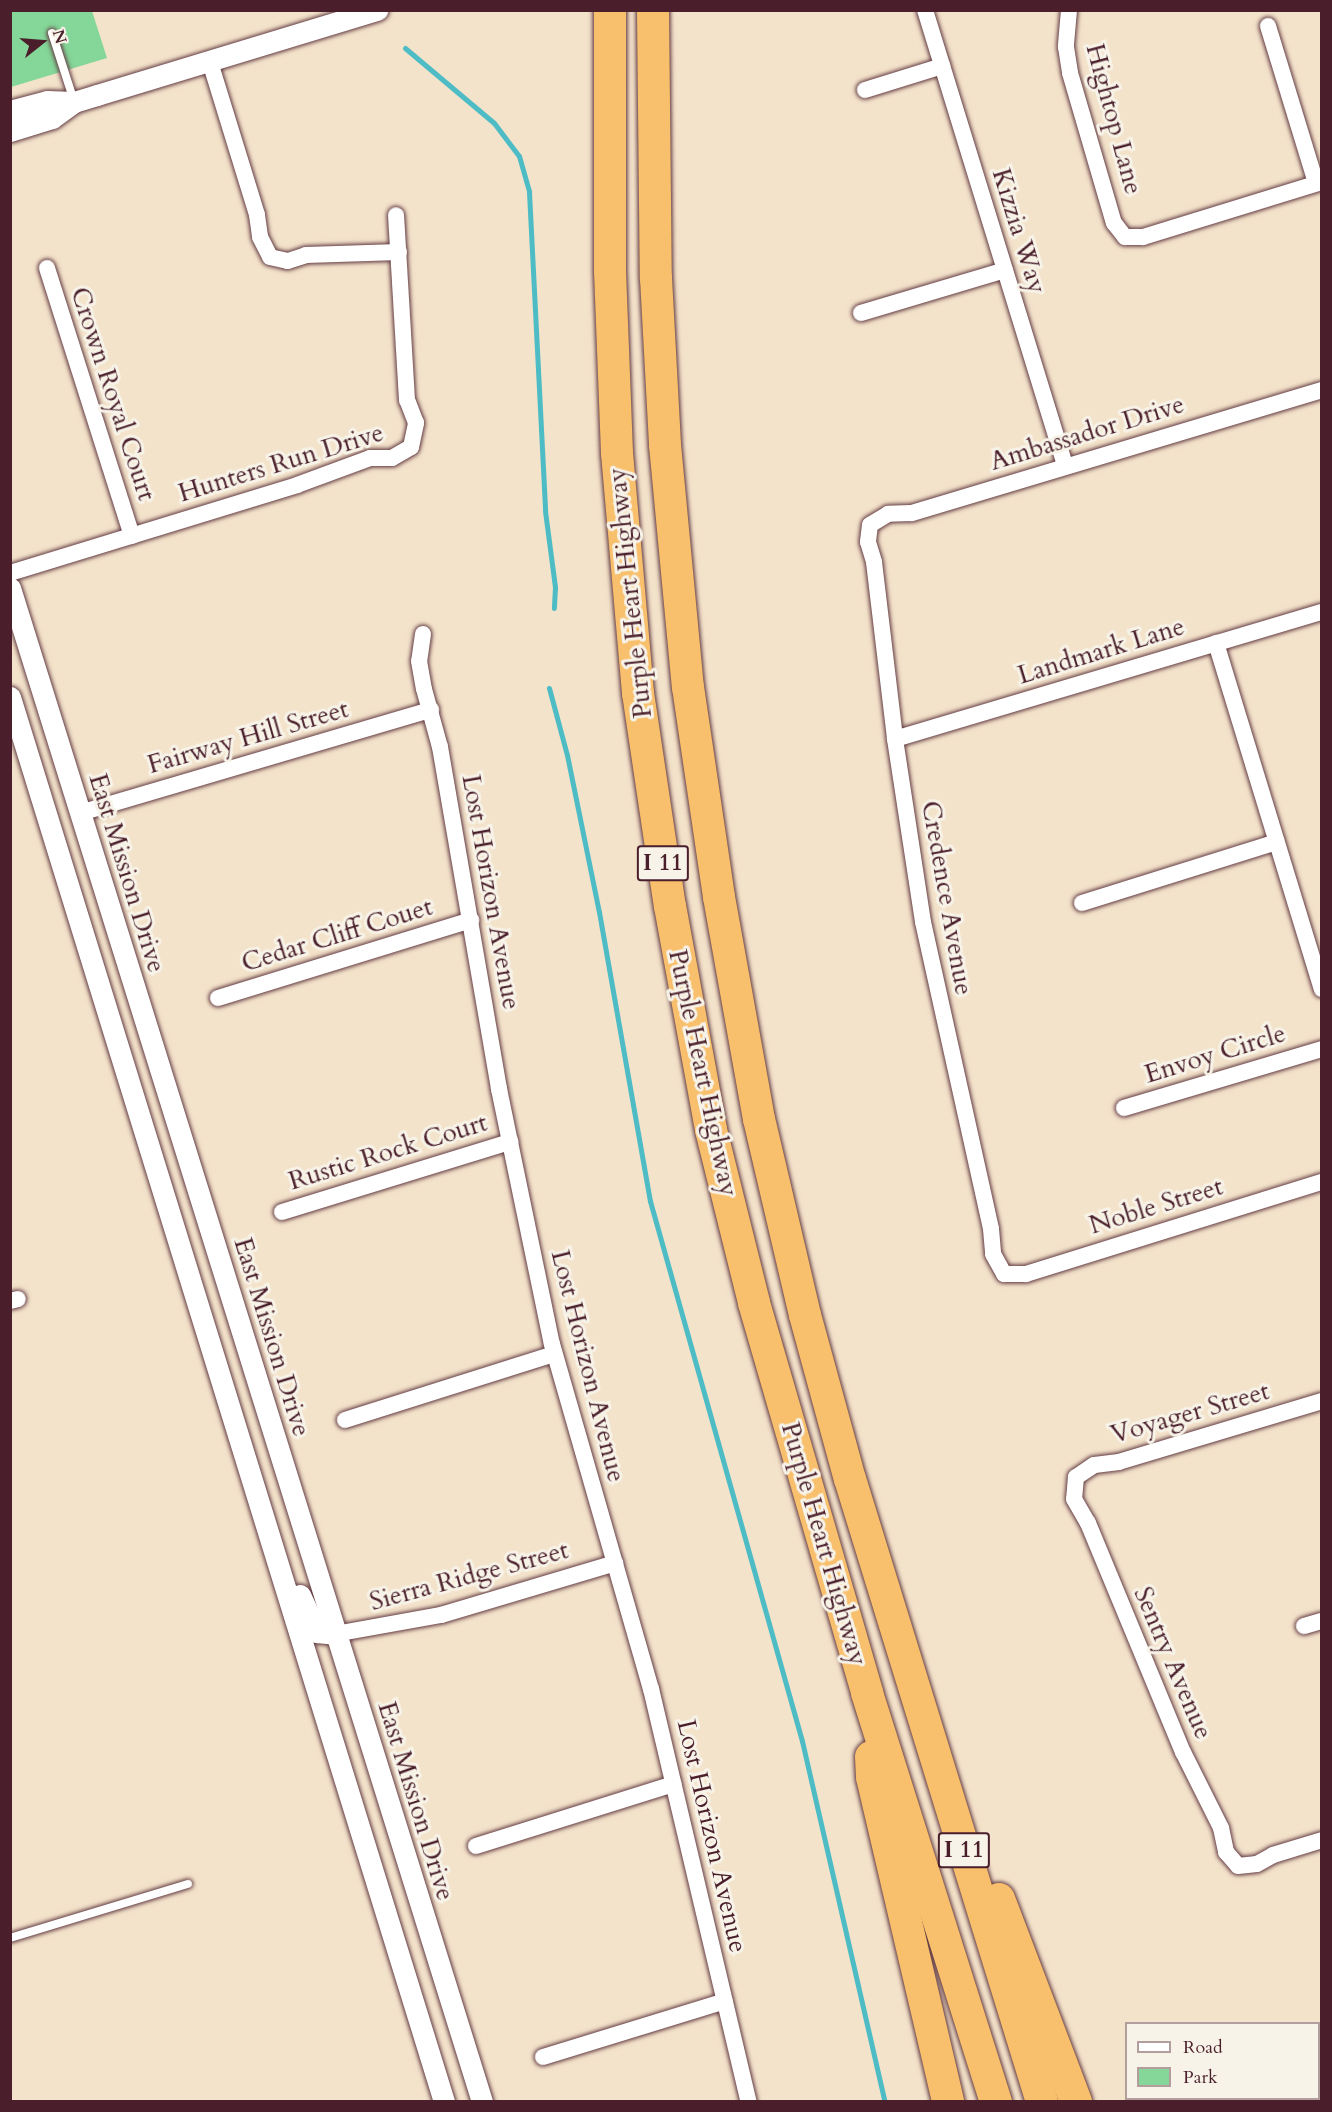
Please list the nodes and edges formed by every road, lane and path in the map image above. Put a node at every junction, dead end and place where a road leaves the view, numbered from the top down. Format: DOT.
graph roads {
  1 [pos="377,10"];
  2 [pos="610,10"];
  3 [pos="925,10"];
  4 [pos="1069,10"];
  5 [pos="653,22"];
  6 [pos="1268,26"];
  7 [pos="52,33"];
  8 [pos="210,62"];
  9 [pos="942,66"];
  10 [pos="865,90"];
  11 [pos="74,102"];
  12 [pos="10,111"];
  13 [pos="10,131"];
  14 [pos="1319,182"];
  15 [pos="396,215"];
  16 [pos="399,252"];
  17 [pos="47,268"];
  18 [pos="1005,270"];
  19 [pos="861,313"];
  20 [pos="1322,390"];
  21 [pos="1065,466"];
  22 [pos="870,525"];
  23 [pos="132,536"];
  24 [pos="10,573"];
  25 [pos="10,588"];
  26 [pos="1322,612"];
  27 [pos="423,634"];
  28 [pos="1216,643"];
  29 [pos="10,697"];
  30 [pos="431,710"];
  31 [pos="895,739"];
  32 [pos="80,813"];
  33 [pos="1277,842"];
  34 [pos="1082,903"];
  35 [pos="471,920"];
  36 [pos="1322,990"];
  37 [pos="218,998"];
  38 [pos="1322,1049"];
  39 [pos="1124,1108"];
  40 [pos="510,1142"];
  41 [pos="1322,1182"];
  42 [pos="282,1212"];
  43 [pos="1004,1274"];
  44 [pos="554,1354"];
  45 [pos="1322,1401"];
  46 [pos="345,1420"];
  47 [pos="235,1427"];
  48 [pos="1076,1477"];
  49 [pos="615,1563"];
  50 [pos="886,1598"];
  51 [pos="1322,1621"];
  52 [pos="1305,1626"];
  53 [pos="335,1634"];
  54 [pos="867,1693"];
  55 [pos="674,1784"];
  56 [pos="1322,1840"];
  57 [pos="476,1846"];
  58 [pos="188,1884"];
  59 [pos="10,1938"];
  60 [pos="725,2001"];
  61 [pos="543,2057"];
  62 [pos="444,2102"];
  63 [pos="482,2102"];
  64 [pos="749,2102"];
  65 [pos="948,2102"];
  66 [pos="996,2102"];
  67 [pos="1042,2102"];
  68 [pos="1076,2102"];
  1 -- 8 [label="street"];
  2 -- 54 [label="highway, Purple Heart Highway / I 11"];
  3 -- 9 [label="street, Kizzia Way"];
  4 -- 14 [label="street, Hightop Lane"];
  5 -- 50 [label="highway, Purple Heart Highway / I 11"];
  6 -- 14 [label="street"];
  7 -- 11 [label="lane"];
  8 -- 11 [label="street"];
  8 -- 16 [label="street"];
  9 -- 10 [label="street"];
  9 -- 18 [label="street, Kizzia Way"];
  11 -- 12 [label="street"];
  11 -- 13 [label="street"];
  15 -- 16 [label="street, Hunters Run Drive"];
  16 -- 23 [label="street, Hunters Run Drive"];
  17 -- 23 [label="street, Crown Royal Court"];
  18 -- 19 [label="street"];
  18 -- 21 [label="street, Kizzia Way"];
  20 -- 21 [label="street, Ambassador Drive"];
  21 -- 22 [label="street, Ambassador Drive"];
  22 -- 31 [label="street, Credence Avenue"];
  23 -- 24 [label="street, Hunters Run Drive"];
  25 -- 32 [label="street, East Mission Drive"];
  26 -- 28 [label="street, Landmark Lane"];
  27 -- 30 [label="street, Lost Horizon Avenue"];
  28 -- 31 [label="street, Landmark Lane"];
  28 -- 33 [label="street"];
  29 -- 47 [label="street"];
  30 -- 32 [label="street, Fairway Hill Street"];
  30 -- 35 [label="street, Lost Horizon Avenue"];
  31 -- 43 [label="street, Credence Avenue"];
  32 -- 53 [label="street, East Mission Drive"];
  33 -- 34 [label="street"];
  33 -- 36 [label="street"];
  35 -- 37 [label="street, Cedar Cliff Couet"];
  35 -- 40 [label="street, Lost Horizon Avenue"];
  38 -- 39 [label="street, Envoy Circle"];
  40 -- 42 [label="street, Rustic Rock Court"];
  40 -- 44 [label="street, Lost Horizon Avenue"];
  41 -- 43 [label="street, Noble Street"];
  44 -- 46 [label="street"];
  44 -- 49 [label="street, Lost Horizon Avenue"];
  45 -- 48 [label="street, Voyager Street"];
  47 -- 53 [label="street"];
  47 -- 62 [label="street"];
  48 -- 56 [label="street, Sentry Avenue"];
  49 -- 53 [label="street, Sierra Ridge Street"];
  49 -- 55 [label="street, Lost Horizon Avenue"];
  50 -- 67 [label="highway, Purple Heart Highway / I 11"];
  50 -- 68 [label="highway"];
  51 -- 52 [label="street"];
  53 -- 63 [label="street, East Mission Drive"];
  54 -- 65 [label="highway"];
  54 -- 66 [label="highway, Purple Heart Highway / I 11"];
  55 -- 57 [label="street"];
  55 -- 60 [label="street, Lost Horizon Avenue"];
  58 -- 59 [label="lane"];
  60 -- 61 [label="street"];
  60 -- 64 [label="street, Lost Horizon Avenue"];
}
